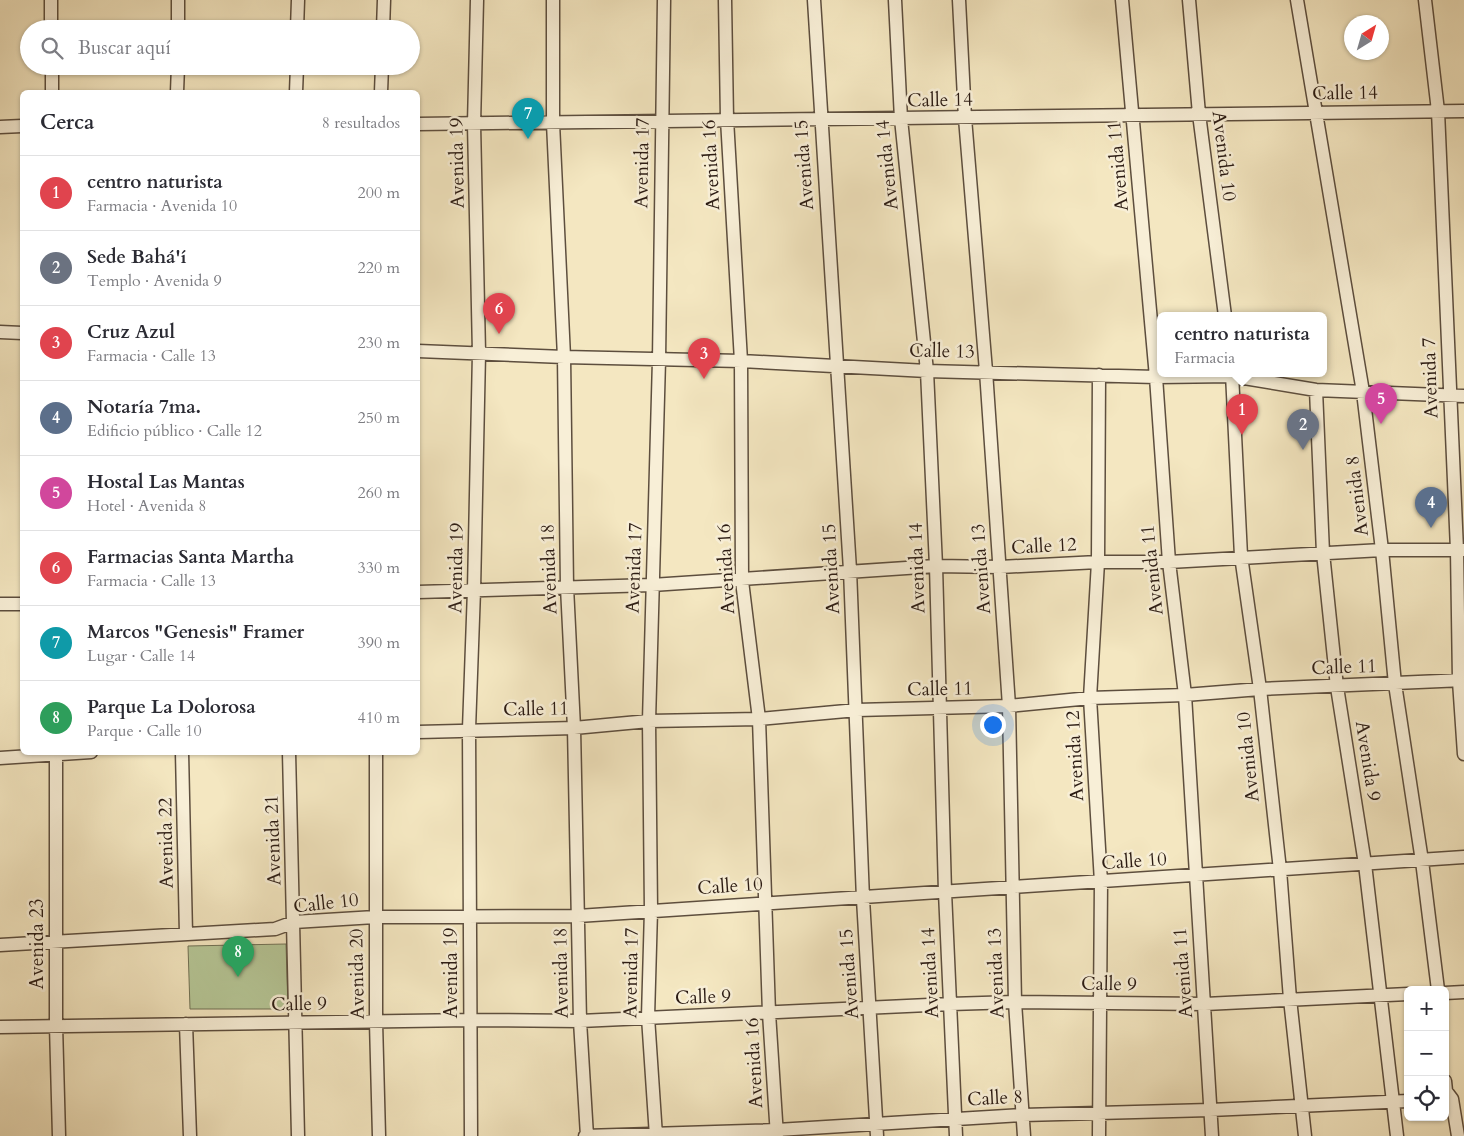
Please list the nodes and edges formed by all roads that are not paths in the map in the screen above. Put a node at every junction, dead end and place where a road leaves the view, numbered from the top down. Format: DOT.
graph roads {
  1 [pos="51,0"];
  2 [pos="178,0"];
  3 [pos="298,0"];
  4 [pos="384,0"];
  5 [pos="477,0"];
  6 [pos="553,0"];
  7 [pos="664,0"];
  8 [pos="725,0"];
  9 [pos="814,0"];
  10 [pos="895,0"];
  11 [pos="959,0"];
  12 [pos="1122,0"];
  13 [pos="1189,0"];
  14 [pos="1297,0"];
  15 [pos="1425,0"];
  16 [pos="51,20"];
  17 [pos="178,20"];
  18 [pos="297,20"];
  19 [pos="383,20"];
  20 [pos="52,75"];
  21 [pos="178,75"];
  22 [pos="297,75"];
  23 [pos="382,75"];
  24 [pos="52,90"];
  25 [pos="178,90"];
  26 [pos="296,90"];
  27 [pos="381,90"];
  28 [pos="1438,111"];
  29 [pos="1464,111"];
  30 [pos="1314,112"];
  31 [pos="1199,114"];
  32 [pos="1133,116"];
  33 [pos="965,118"];
  34 [pos="661,119"];
  35 [pos="727,119"];
  36 [pos="901,119"];
  37 [pos="820,120"];
  38 [pos="553,123"];
  39 [pos="420,124"];
  40 [pos="474,124"];
  41 [pos="0,126"];
  42 [pos="20,126"];
  43 [pos="1224,312"];
  44 [pos="0,332"];
  45 [pos="20,333"];
  46 [pos="420,351"];
  47 [pos="479,353"];
  48 [pos="564,357"];
  49 [pos="659,360"];
  50 [pos="741,361"];
  51 [pos="836,365"];
  52 [pos="927,371"];
  53 [pos="986,371"];
  54 [pos="1099,374"];
  55 [pos="1156,377"];
  56 [pos="1232,377"];
  57 [pos="1243,377"];
  58 [pos="1316,390"];
  59 [pos="1363,392"];
  60 [pos="1449,395"];
  61 [pos="1464,396"];
  62 [pos="1382,550"];
  63 [pos="1460,550"];
  64 [pos="1323,553"];
  65 [pos="1241,556"];
  66 [pos="1098,562"];
  67 [pos="1169,562"];
  68 [pos="936,566"];
  69 [pos="1000,567"];
  70 [pos="850,570"];
  71 [pos="742,580"];
  72 [pos="652,585"];
  73 [pos="567,587"];
  74 [pos="474,590"];
  75 [pos="420,592"];
  76 [pos="0,604"];
  77 [pos="20,604"];
  78 [pos="1461,681"];
  79 [pos="1394,684"];
  80 [pos="1337,687"];
  81 [pos="1260,689"];
  82 [pos="1185,695"];
  83 [pos="1090,698"];
  84 [pos="1009,706"];
  85 [pos="940,708"];
  86 [pos="857,710"];
  87 [pos="759,719"];
  88 [pos="649,721"];
  89 [pos="574,728"];
  90 [pos="469,729"];
  91 [pos="420,732"];
  92 [pos="1464,754"];
  93 [pos="34,755"];
  94 [pos="56,755"];
  95 [pos="182,755"];
  96 [pos="289,755"];
  97 [pos="376,755"];
  98 [pos="0,758"];
  99 [pos="1464,857"];
  100 [pos="1422,861"];
  101 [pos="1365,864"];
  102 [pos="1280,870"];
  103 [pos="1195,875"];
  104 [pos="1101,882"];
  105 [pos="1012,888"];
  106 [pos="945,892"];
  107 [pos="863,899"];
  108 [pos="765,902"];
  109 [pos="651,910"];
  110 [pos="470,916"];
  111 [pos="578,916"];
  112 [pos="375,917"];
  113 [pos="294,922"];
  114 [pos="186,934"];
  115 [pos="56,942"];
  116 [pos="0,945"];
  117 [pos="1438,986"];
  118 [pos="1464,992"];
  119 [pos="1449,993"];
  120 [pos="1381,994"];
  121 [pos="1404,994"];
  122 [pos="1290,999"];
  123 [pos="1015,1002"];
  124 [pos="1099,1002"];
  125 [pos="950,1004"];
  126 [pos="1205,1004"];
  127 [pos="870,1007"];
  128 [pos="769,1013"];
  129 [pos="648,1017"];
  130 [pos="470,1020"];
  131 [pos="580,1021"];
  132 [pos="376,1022"];
  133 [pos="296,1023"];
  134 [pos="186,1024"];
  135 [pos="56,1025"];
  136 [pos="0,1027"];
  137 [pos="1454,1099"];
  138 [pos="1404,1101"];
  139 [pos="1392,1102"];
  140 [pos="1302,1107"];
  141 [pos="1210,1110"];
  142 [pos="1100,1113"];
  143 [pos="1023,1115"];
  144 [pos="956,1120"];
  145 [pos="877,1130"];
  146 [pos="777,1133"];
  147 [pos="656,1135"];
  148 [pos="59,1136"];
  149 [pos="190,1136"];
  150 [pos="298,1136"];
  151 [pos="379,1136"];
  152 [pos="471,1136"];
  153 [pos="586,1136"];
  154 [pos="956,1136"];
  155 [pos="1024,1136"];
  156 [pos="1099,1136"];
  157 [pos="1212,1136"];
  158 [pos="1305,1136"];
  159 [pos="1397,1136"];
  160 [pos="1458,1136"];
  1 -- 16 [label="street"];
  2 -- 17 [label="street"];
  3 -- 18 [label="street"];
  4 -- 19 [label="street"];
  5 -- 40 [label="street, Avenida 19"];
  6 -- 38 [label="street, Avenida 18"];
  7 -- 34 [label="street, Avenida 17"];
  8 -- 35 [label="street, Avenida 16"];
  9 -- 37 [label="street, Avenida 15"];
  10 -- 36 [label="street, Avenida 14"];
  11 -- 33 [label="street, Avenida 13"];
  12 -- 32 [label="street, Avenida 11"];
  13 -- 31 [label="street, Avenida 10"];
  14 -- 30 [label="street, Avenida 8"];
  15 -- 28 [label="street, Avenida 7"];
  20 -- 24 [label="street"];
  21 -- 25 [label="street"];
  22 -- 26 [label="street"];
  23 -- 27 [label="street"];
  28 -- 29 [label="street, Calle 14"];
  28 -- 30 [label="street, Calle 14"];
  28 -- 60 [label="street, Avenida 7"];
  30 -- 31 [label="street, Calle 14"];
  30 -- 59 [label="street, Avenida 8"];
  31 -- 32 [label="street, Calle 14"];
  31 -- 43 [label="street, Avenida 10"];
  32 -- 33 [label="street, Calle 14"];
  32 -- 55 [label="street, Avenida 11"];
  33 -- 36 [label="street, Calle 14"];
  33 -- 53 [label="street, Avenida 13"];
  34 -- 35 [label="street, Calle 14"];
  34 -- 38 [label="street, Calle 14"];
  34 -- 49 [label="street, Avenida 17"];
  35 -- 37 [label="street, Calle 14"];
  35 -- 50 [label="street, Avenida 16"];
  36 -- 37 [label="street, Calle 14"];
  36 -- 52 [label="street, Avenida 14"];
  37 -- 51 [label="street, Avenida 15"];
  38 -- 40 [label="street, Calle 14"];
  38 -- 48 [label="street, Avenida 18"];
  39 -- 40 [label="street, Calle 14"];
  40 -- 47 [label="street, Avenida 19"];
  41 -- 42 [label="street"];
  44 -- 45 [label="street"];
  46 -- 47 [label="street, Calle 13"];
  47 -- 48 [label="street, Calle 13"];
  47 -- 74 [label="street, Avenida 19"];
  48 -- 49 [label="street, Calle 13"];
  48 -- 73 [label="street, Avenida 18"];
  49 -- 50 [label="street, Calle 13"];
  49 -- 72 [label="street, Avenida 17"];
  50 -- 51 [label="street, Calle 13"];
  50 -- 71 [label="street, Avenida 16"];
  51 -- 52 [label="street, Calle 13"];
  51 -- 70 [label="street, Avenida 15"];
  52 -- 53 [label="street, Calle 13"];
  52 -- 68 [label="street, Avenida 14"];
  53 -- 54 [label="street, Calle 13"];
  53 -- 69 [label="street, Avenida 13"];
  54 -- 55 [label="street, Calle 13"];
  54 -- 66 [label="street, Avenida 12"];
  55 -- 67 [label="street, Avenida 11"];
  56 -- 65 [label="street, Avenida 10"];
  57 -- 58 [label="street, Calle 13"];
  58 -- 59 [label="street, Calle 13"];
  58 -- 64 [label="street, Avenida 9"];
  59 -- 60 [label="street, Calle 13"];
  59 -- 62 [label="street, Avenida 8"];
  60 -- 61 [label="street, Calle 13"];
  60 -- 63 [label="street, Avenida 7"];
  62 -- 63 [label="street, Calle 12"];
  62 -- 64 [label="street, Calle 12"];
  62 -- 79 [label="street, Avenida 8"];
  63 -- 78 [label="street, Avenida 7"];
  64 -- 65 [label="street, Calle 12"];
  64 -- 80 [label="street, Avenida 9"];
  65 -- 67 [label="street, Calle 12"];
  65 -- 81 [label="street, Avenida 10"];
  66 -- 67 [label="street, Calle 12"];
  66 -- 69 [label="street, Calle 12"];
  66 -- 83 [label="street, Avenida 12"];
  67 -- 82 [label="street, Avenida 11"];
  68 -- 69 [label="street, Calle 12"];
  68 -- 70 [label="street, Calle 12"];
  68 -- 85 [label="street, Avenida 14"];
  69 -- 84 [label="street, Avenida 13"];
  70 -- 71 [label="street, Calle 12"];
  70 -- 86 [label="street, Avenida 15"];
  71 -- 72 [label="street, Calle 12"];
  71 -- 87 [label="street, Avenida 16"];
  72 -- 73 [label="street, Calle 12"];
  72 -- 88 [label="street, Avenida 17"];
  73 -- 74 [label="street, Calle 12"];
  73 -- 89 [label="street, Avenida 18"];
  74 -- 75 [label="street, Calle 12"];
  74 -- 90 [label="street, Avenida 19"];
  76 -- 77 [label="street"];
  78 -- 79 [label="street, Calle 11"];
  78 -- 92 [label="street, Avenida 7"];
  79 -- 80 [label="street, Calle 11"];
  79 -- 100 [label="street, Avenida 8"];
  80 -- 81 [label="street, Calle 11"];
  80 -- 101 [label="street, Avenida 9"];
  81 -- 82 [label="street, Calle 11"];
  81 -- 102 [label="street, Avenida 10"];
  82 -- 83 [label="street, Calle 11"];
  82 -- 103 [label="street, Avenida 11"];
  83 -- 84 [label="street, Calle 11"];
  83 -- 104 [label="street, Avenida 12"];
  84 -- 85 [label="street, Calle 11"];
  84 -- 105 [label="street, Avenida 13"];
  85 -- 86 [label="street, Calle 11"];
  85 -- 106 [label="street, Avenida 14"];
  86 -- 87 [label="street, Calle 11"];
  86 -- 107 [label="street, Avenida 15"];
  87 -- 88 [label="street, Calle 11"];
  87 -- 108 [label="street, Avenida 16"];
  88 -- 89 [label="street, Calle 11"];
  88 -- 109 [label="street, Avenida 17"];
  89 -- 90 [label="street, Calle 11"];
  89 -- 111 [label="street, Avenida 18"];
  90 -- 91 [label="street, Calle 11"];
  90 -- 110 [label="street, Avenida 19"];
  93 -- 98 [label="street"];
  94 -- 115 [label="street, Avenida 23"];
  95 -- 114 [label="street, Avenida 22"];
  96 -- 113 [label="street, Avenida 21"];
  97 -- 112 [label="street, Avenida 20"];
  99 -- 100 [label="street, Calle 10"];
  100 -- 101 [label="street, Calle 10"];
  100 -- 117 [label="street, Avenida 8"];
  101 -- 102 [label="street, Calle 10"];
  101 -- 120 [label="street, Avenida 9"];
  102 -- 103 [label="street, Calle 10"];
  102 -- 122 [label="street, Avenida 10"];
  103 -- 104 [label="street, Calle 10"];
  103 -- 126 [label="street, Avenida 11"];
  104 -- 105 [label="street, Calle 10"];
  104 -- 124 [label="street, Avenida 12"];
  105 -- 106 [label="street, Calle 10"];
  105 -- 123 [label="street, Avenida 13"];
  106 -- 107 [label="street, Calle 10"];
  106 -- 125 [label="street, Avenida 14"];
  107 -- 108 [label="street, Calle 10"];
  107 -- 127 [label="street, Avenida 15"];
  108 -- 109 [label="street, Calle 10"];
  108 -- 128 [label="street, Avenida 16"];
  109 -- 111 [label="street, Calle 10"];
  109 -- 129 [label="street, Avenida 17"];
  110 -- 111 [label="street, Calle 10"];
  110 -- 112 [label="street, Calle 10"];
  110 -- 130 [label="street, Avenida 19"];
  111 -- 131 [label="street, Avenida 18"];
  112 -- 113 [label="street, Calle 10"];
  112 -- 132 [label="street, Avenida 20"];
  113 -- 114 [label="street, Calle 10"];
  113 -- 133 [label="street, Avenida 21"];
  114 -- 115 [label="street, Calle 10"];
  115 -- 116 [label="street, Calle 10"];
  115 -- 135 [label="street, Avenida 23"];
  118 -- 119 [label="street"];
  120 -- 121 [label="street, Calle 9"];
  120 -- 122 [label="street, Calle 9"];
  120 -- 139 [label="street, Avenida 9"];
  122 -- 126 [label="street, Calle 9"];
  122 -- 140 [label="street, Avenida 10"];
  123 -- 124 [label="street, Calle 9"];
  123 -- 125 [label="street, Calle 9"];
  123 -- 143 [label="street, Avenida 13"];
  124 -- 126 [label="street, Calle 9"];
  124 -- 142 [label="street, Avenida 12"];
  125 -- 127 [label="street, Calle 9"];
  125 -- 144 [label="street, Avenida 14"];
  126 -- 141 [label="street, Avenida 11"];
  127 -- 128 [label="street, Calle 9"];
  127 -- 145 [label="street, Avenida 15"];
  128 -- 129 [label="street, Calle 9"];
  128 -- 146 [label="street, Avenida 16"];
  129 -- 131 [label="street, Calle 9"];
  129 -- 147 [label="street, Avenida 17"];
  130 -- 131 [label="street, Calle 9"];
  130 -- 132 [label="street, Calle 9"];
  130 -- 152 [label="street, Avenida 19"];
  131 -- 153 [label="street, Avenida 18"];
  132 -- 133 [label="street, Calle 9"];
  132 -- 151 [label="street, Avenida 20"];
  133 -- 134 [label="street, Calle 9"];
  133 -- 150 [label="street, Avenida 21"];
  134 -- 135 [label="street, Calle 9"];
  134 -- 149 [label="street"];
  135 -- 136 [label="street, Calle 9"];
  135 -- 148 [label="street, Avenida 23"];
  137 -- 160 [label="street"];
  138 -- 139 [label="street, Calle 8"];
  139 -- 140 [label="street, Calle 8"];
  139 -- 159 [label="street, Avenida 9"];
  140 -- 141 [label="street, Calle 8"];
  140 -- 158 [label="street, Avenida 10"];
  141 -- 142 [label="street, Calle 8"];
  141 -- 157 [label="street, Avenida 11"];
  142 -- 143 [label="street, Calle 8"];
  142 -- 156 [label="street, Avenida 12"];
  143 -- 144 [label="street, Calle 8"];
  143 -- 155 [label="street, Avenida 13"];
  144 -- 145 [label="street, Calle 8"];
  144 -- 154 [label="street, Avenida 14"];
  145 -- 146 [label="street, Calle 8"];
  146 -- 147 [label="street, Calle 8"];
  147 -- 153 [label="street, Calle 8"];
}
